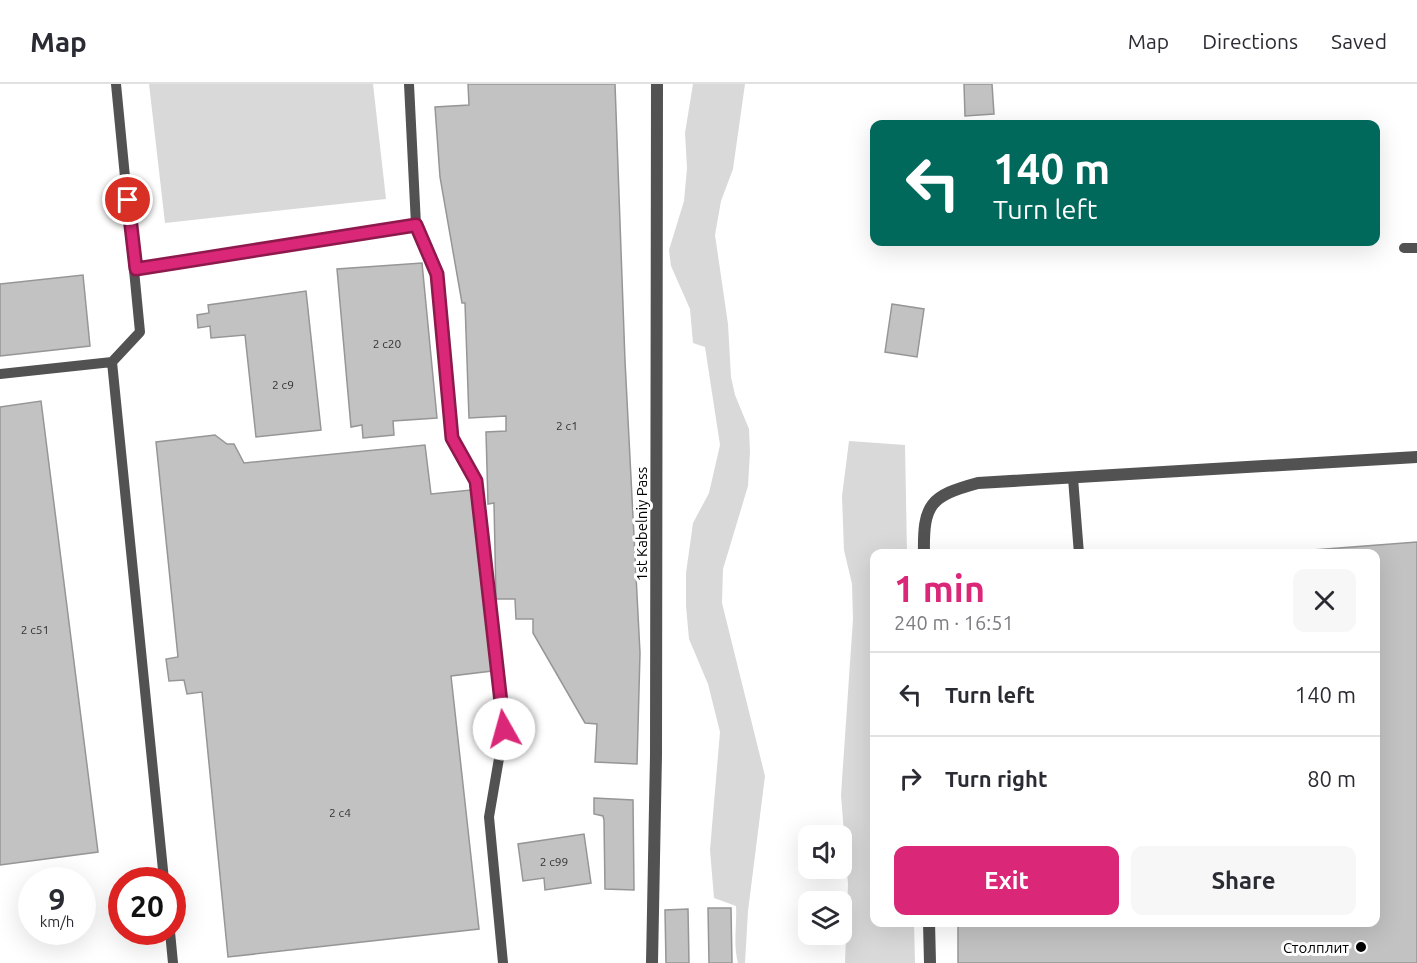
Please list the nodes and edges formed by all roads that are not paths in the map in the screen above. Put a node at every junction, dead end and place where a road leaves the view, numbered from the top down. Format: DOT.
graph roads {
  1 [pos="116,84"];
  2 [pos="409,84"];
  3 [pos="657,84"];
  4 [pos="416,225"];
  5 [pos="1404,248"];
  6 [pos="1417,248"];
  7 [pos="136,269"];
  8 [pos="112,362"];
  9 [pos="0,374"];
  10 [pos="1417,457"];
  11 [pos="1073,478"];
  12 [pos="924,549"];
  13 [pos="1079,549"];
  14 [pos="163,867"];
  15 [pos="929,927"];
  16 [pos="171,945"];
  17 [pos="173,963"];
  18 [pos="503,963"];
  19 [pos="652,963"];
  20 [pos="930,963"];
  1 -- 7 [label="lane"];
  2 -- 4 [label="lane"];
  3 -- 19 [label="street, 1st Kabelniy Pass"];
  4 -- 7 [label="lane"];
  4 -- 18 [label="lane"];
  5 -- 6 [label="lane"];
  7 -- 8 [label="lane"];
  8 -- 9 [label="lane"];
  8 -- 14 [label="lane"];
  10 -- 11 [label="street"];
  11 -- 12 [label="street"];
  11 -- 13 [label="lane"];
  15 -- 20 [label="street"];
  16 -- 17 [label="lane"];
}
